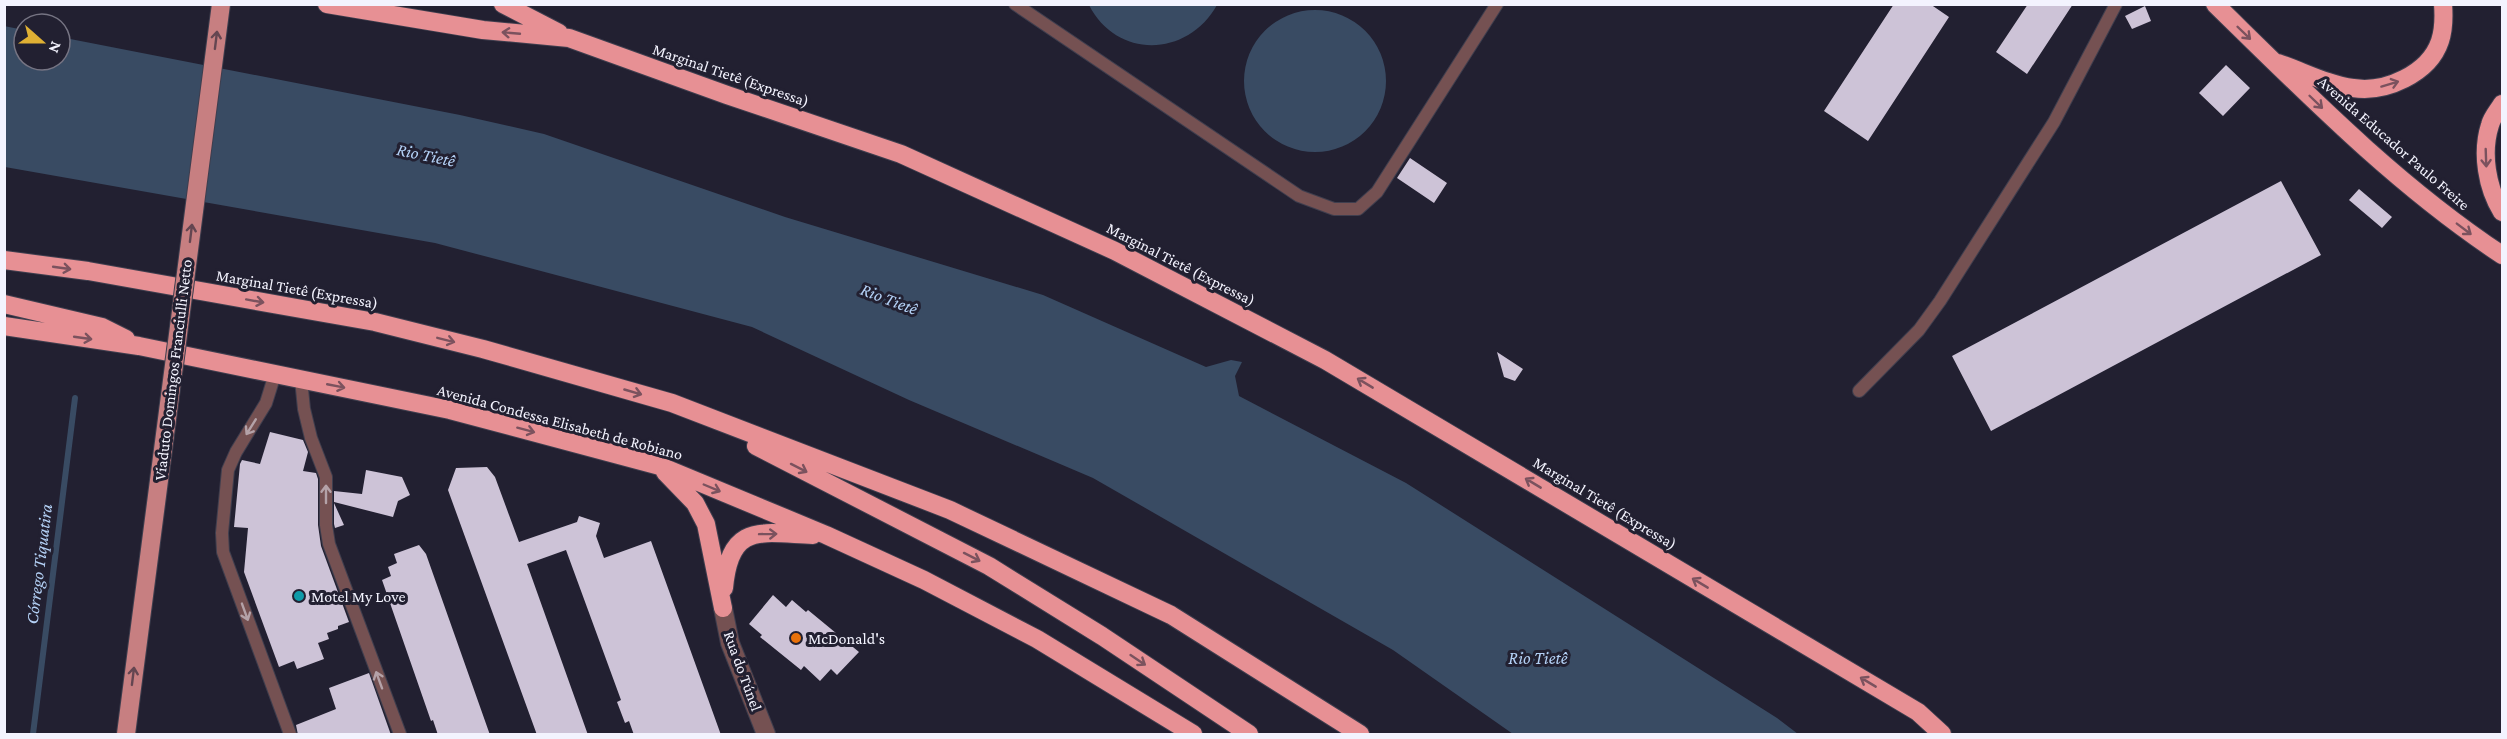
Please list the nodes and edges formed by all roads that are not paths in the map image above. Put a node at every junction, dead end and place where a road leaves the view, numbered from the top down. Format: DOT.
graph roads {
  1 [pos="221,4"];
  2 [pos="327,4"];
  3 [pos="503,4"];
  4 [pos="1015,4"];
  5 [pos="1497,4"];
  6 [pos="2116,4"];
  7 [pos="2214,4"];
  8 [pos="2443,4"];
  9 [pos="569,38"];
  10 [pos="2273,62"];
  11 [pos="2502,104"];
  12 [pos="2502,212"];
  13 [pos="2502,255"];
  14 [pos="4,260"];
  15 [pos="4,304"];
  16 [pos="4,326"];
  17 [pos="139,346"];
  18 [pos="275,374"];
  19 [pos="301,379"];
  20 [pos="1859,391"];
  21 [pos="672,403"];
  22 [pos="660,466"];
  23 [pos="826,535"];
  24 [pos="723,608"];
  25 [pos="1918,712"];
  26 [pos="126,735"];
  27 [pos="290,735"];
  28 [pos="400,735"];
  29 [pos="766,735"];
  30 [pos="1193,735"];
  31 [pos="1249,735"];
  32 [pos="1360,735"];
  33 [pos="1942,735"];
  34 [pos="1956,735"];
  26 -- 1 [label="main road, Viaduto Domingos Franciulli Netto, one-way, bridge"];
  9 -- 2 [label="highway, Marginal Tietê (Expressa), one-way"];
  3 -- 9 [label="highway"];
  4 -- 5 [label="lane"];
  6 -- 20 [label="lane"];
  7 -- 10 [label="highway, Avenida Educador Paulo Freire, one-way"];
  10 -- 8 [label="highway, one-way"];
  25 -- 9 [label="highway, Marginal Tietê (Expressa), one-way"];
  10 -- 13 [label="highway, Avenida Educador Paulo Freire, one-way"];
  11 -- 12 [label="highway, one-way"];
  14 -- 21 [label="highway, Marginal Tietê (Expressa), one-way"];
  15 -- 17 [label="highway"];
  16 -- 17 [label="highway, Avenida Condessa Elisabeth de Robiano, one-way"];
  17 -- 18 [label="highway, Avenida Condessa Elisabeth de Robiano"];
  18 -- 19 [label="highway, Avenida Condessa Elisabeth de Robiano"];
  18 -- 27 [label="lane, one-way"];
  19 -- 22 [label="highway, Avenida Condessa Elisabeth de Robiano, one-way"];
  28 -- 19 [label="lane, one-way"];
  21 -- 31 [label="highway, one-way"];
  21 -- 32 [label="highway, Marginal Tietê (Expressa)"];
  22 -- 23 [label="highway, Avenida Condessa Elisabeth de Robiano, one-way"];
  22 -- 24 [label="highway"];
  24 -- 23 [label="highway, one-way"];
  23 -- 30 [label="highway, Avenida Condessa Elisabeth de Robiano"];
  24 -- 29 [label="street, Rua do Túnel"];
  25 -- 33 [label="highway, Marginal Tietê (Expressa)"];
  25 -- 34 [label="highway"];
}
